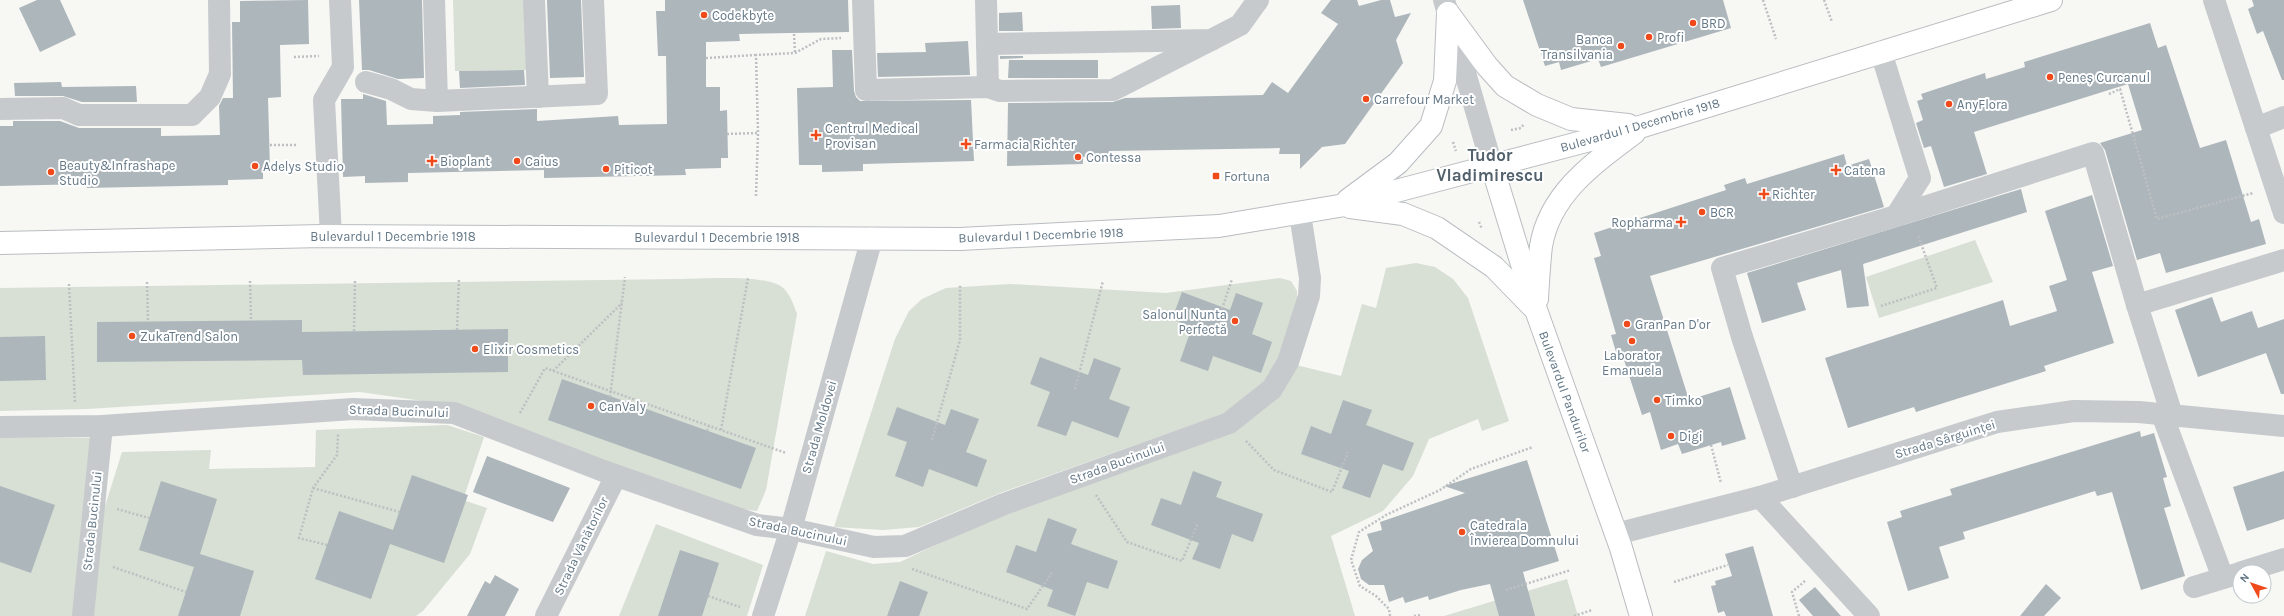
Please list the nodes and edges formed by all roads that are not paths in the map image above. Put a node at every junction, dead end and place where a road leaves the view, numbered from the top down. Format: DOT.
graph roads {
  1 [pos="219,0"];
  2 [pos="340,0"];
  3 [pos="434,0"];
  4 [pos="534,0"];
  5 [pos="593,0"];
  6 [pos="863,0"];
  7 [pos="986,0"];
  8 [pos="1258,0"];
  9 [pos="2051,0"];
  10 [pos="2214,0"];
  11 [pos="1446,6"];
  12 [pos="1211,40"];
  13 [pos="988,44"];
  14 [pos="1881,52"];
  15 [pos="366,82"];
  16 [pos="988,87"];
  17 [pos="538,97"];
  18 [pos="437,101"];
  19 [pos="0,109"];
  20 [pos="2284,117"];
  21 [pos="1643,126"];
  22 [pos="2256,128"];
  23 [pos="1492,166"];
  24 [pos="1339,206"];
  25 [pos="2284,213"];
  26 [pos="1300,214"];
  27 [pos="1903,214"];
  28 [pos="331,236"];
  29 [pos="872,238"];
  30 [pos="0,243"];
  31 [pos="2284,260"];
  32 [pos="2137,305"];
  33 [pos="1536,310"];
  34 [pos="2167,414"];
  35 [pos="102,426"];
  36 [pos="2284,426"];
  37 [pos="0,427"];
  38 [pos="616,476"];
  39 [pos="1792,487"];
  40 [pos="1760,497"];
  41 [pos="791,529"];
  42 [pos="1616,534"];
  43 [pos="2284,559"];
  44 [pos="2268,564"];
  45 [pos="2232,567"];
  46 [pos="2232,575"];
  47 [pos="2194,587"];
  48 [pos="83,616"];
  49 [pos="546,616"];
  50 [pos="763,616"];
  51 [pos="1641,616"];
  52 [pos="1869,616"];
  1 -- 19 [label="street"];
  2 -- 28 [label="street"];
  3 -- 18 [label="street"];
  4 -- 17 [label="street"];
  5 -- 17 [label="street"];
  6 -- 16 [label="street"];
  7 -- 13 [label="street"];
  8 -- 12 [label="street"];
  9 -- 14 [label="main road, Bulevardul 1 Decembrie 1918"];
  10 -- 22 [label="street"];
  11 -- 21 [label="main road"];
  11 -- 23 [label="street"];
  11 -- 24 [label="main road"];
  12 -- 13 [label="street"];
  12 -- 16 [label="street"];
  13 -- 16 [label="street"];
  14 -- 21 [label="main road, Bulevardul 1 Decembrie 1918"];
  14 -- 27 [label="street"];
  15 -- 18 [label="street"];
  17 -- 18 [label="street"];
  20 -- 22 [label="street"];
  21 -- 23 [label="main road, Bulevardul 1 Decembrie 1918"];
  21 -- 33 [label="main road"];
  22 -- 25 [label="street"];
  23 -- 24 [label="main road, Bulevardul 1 Decembrie 1918"];
  23 -- 33 [label="main road, Bulevardul Pandurilor"];
  24 -- 26 [label="main road, Bulevardul 1 Decembrie 1918"];
  24 -- 33 [label="main road"];
  26 -- 29 [label="main road, Bulevardul 1 Decembrie 1918"];
  26 -- 41 [label="street, Strada Bucinului"];
  27 -- 32 [label="street"];
  27 -- 39 [label="street"];
  28 -- 29 [label="main road, Bulevardul 1 Decembrie 1918"];
  28 -- 30 [label="main road, Bulevardul 1 Decembrie 1918"];
  29 -- 41 [label="street, Strada Moldovei"];
  31 -- 32 [label="street"];
  32 -- 34 [label="street"];
  33 -- 42 [label="main road, Bulevardul Pandurilor"];
  34 -- 36 [label="street, Strada Sârguinței"];
  34 -- 39 [label="street, Strada Sârguinței"];
  34 -- 45 [label="street"];
  35 -- 37 [label="street, Strada Bucinului"];
  35 -- 38 [label="street, Strada Bucinului"];
  35 -- 48 [label="street, Strada Bucinului"];
  38 -- 41 [label="street, Strada Bucinului"];
  38 -- 49 [label="street, Strada Vânătorilor"];
  39 -- 40 [label="street, Strada Sârguinței"];
  40 -- 42 [label="street, Strada Sârguinței"];
  40 -- 52 [label="street"];
  41 -- 50 [label="street, Strada Moldovei"];
  42 -- 51 [label="main road, Bulevardul Pandurilor"];
  43 -- 44 [label="street"];
  46 -- 47 [label="street"];
}
